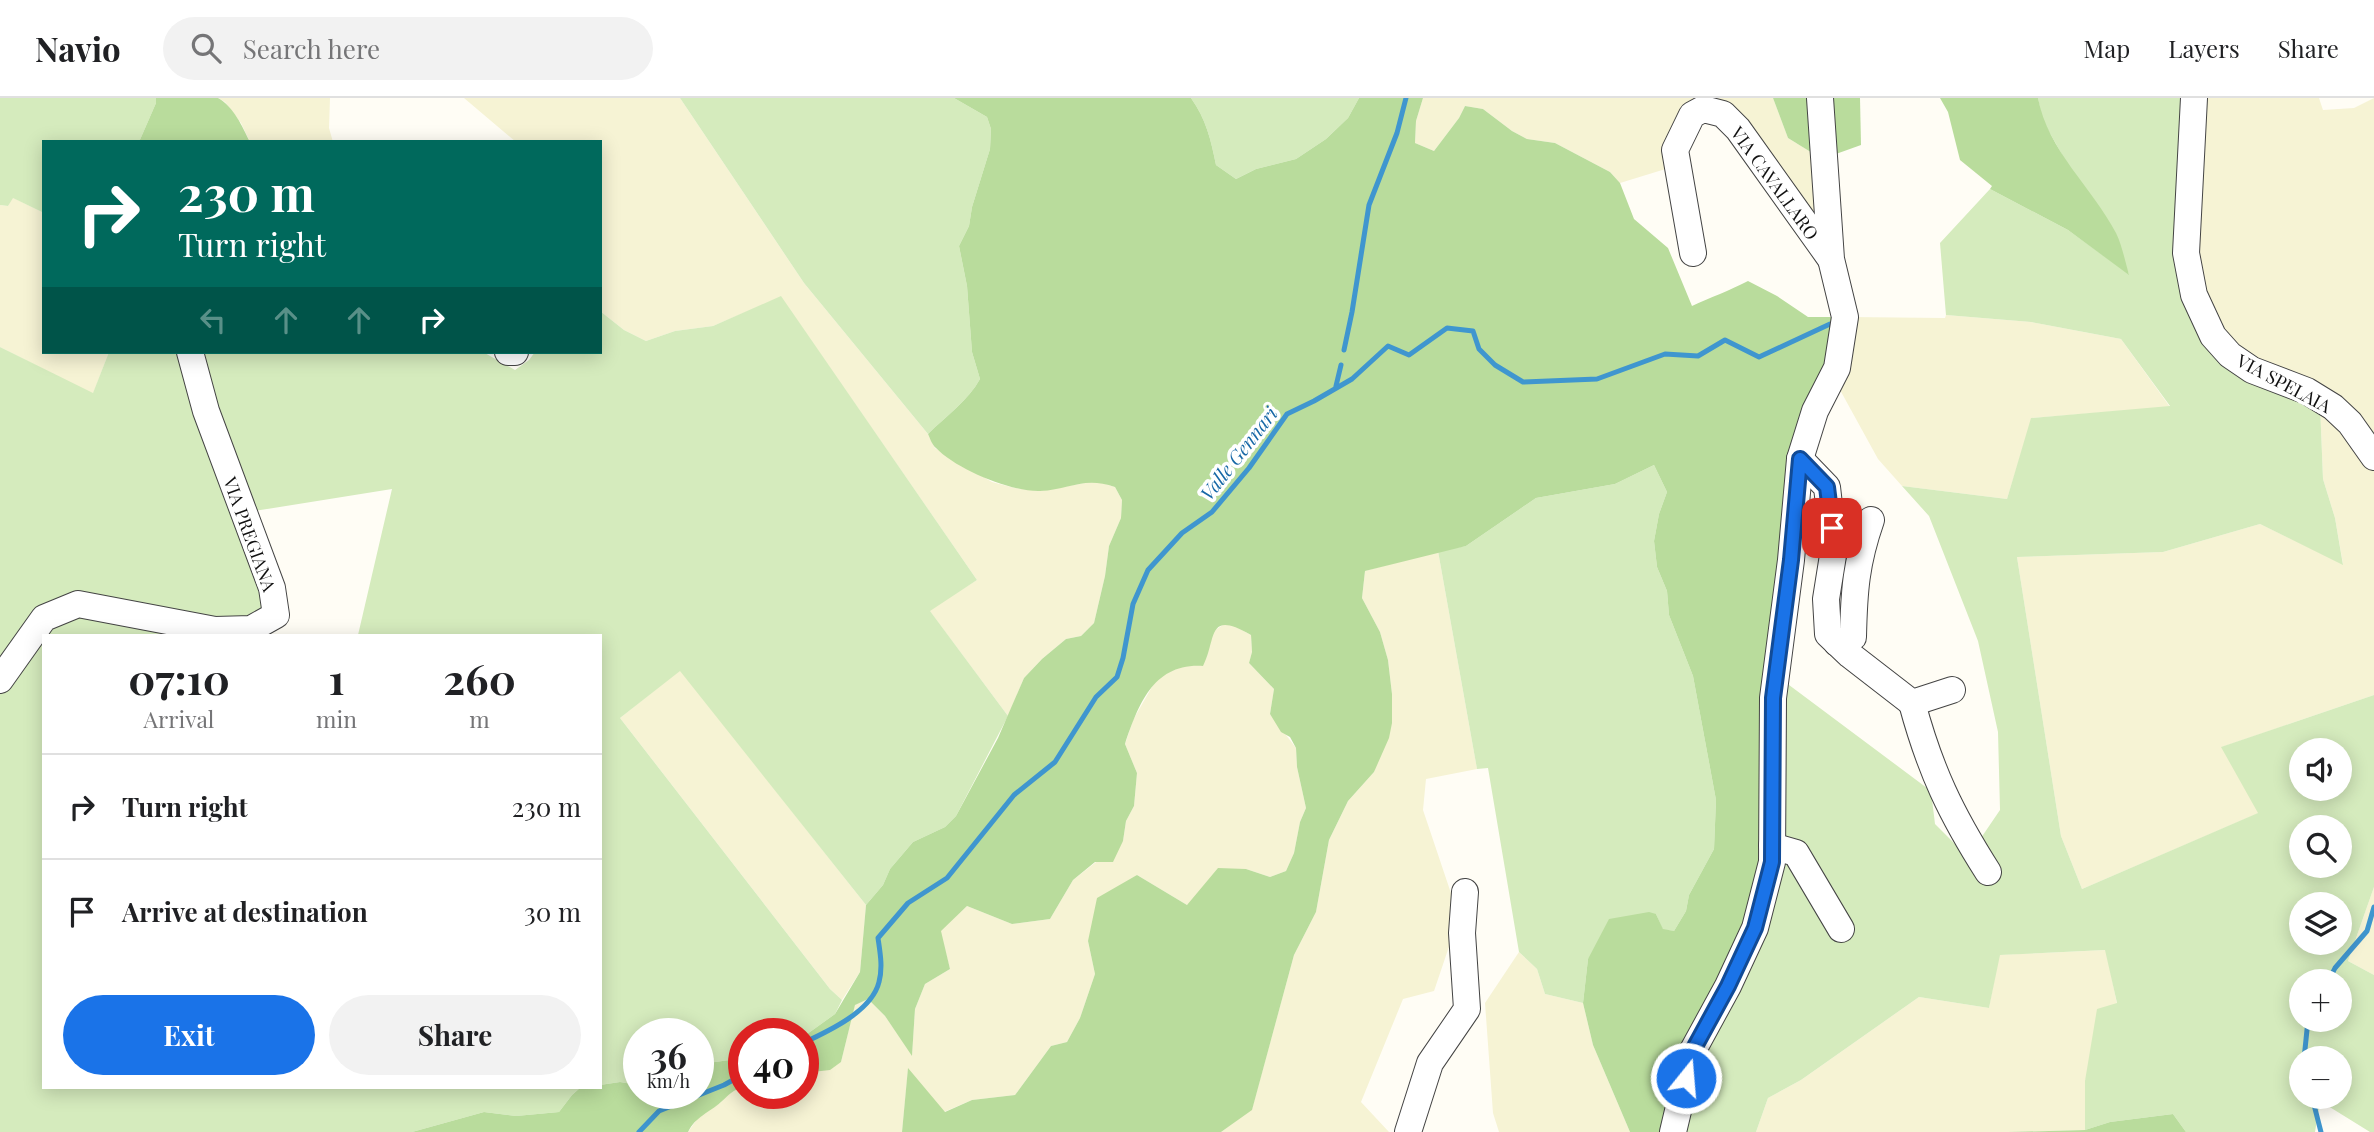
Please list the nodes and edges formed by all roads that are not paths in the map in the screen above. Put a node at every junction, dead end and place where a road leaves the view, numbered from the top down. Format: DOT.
graph roads {
  1 [pos="1820,98"];
  2 [pos="2194,98"];
  3 [pos="1693,253"];
  4 [pos="1831,260"];
  5 [pos="191,354"];
  6 [pos="2374,457"];
  7 [pos="1800,459"];
  8 [pos="1871,520"];
  9 [pos="1838,643"];
  10 [pos="0,680"];
  11 [pos="1952,690"];
  12 [pos="1912,703"];
  13 [pos="1772,846"];
  14 [pos="1988,872"];
  15 [pos="1465,892"];
  16 [pos="1841,929"];
  17 [pos="1408,1132"];
  18 [pos="1673,1132"];
  1 -- 4 [label="street, VIA CAVALLARO"];
  2 -- 6 [label="street, VIA SPELAIA"];
  3 -- 4 [label="street, VIA CAVALLARO"];
  4 -- 7 [label="street, VIA CAVALLARO"];
  5 -- 10 [label="street, VIA PREGIANA"];
  7 -- 9 [label="street"];
  7 -- 13 [label="street, VIA CAVALLARO"];
  8 -- 9 [label="street"];
  9 -- 12 [label="street"];
  11 -- 12 [label="street"];
  12 -- 14 [label="street"];
  13 -- 16 [label="street"];
  13 -- 18 [label="street, VIA CAVALLARO"];
  15 -- 17 [label="street"];
}
